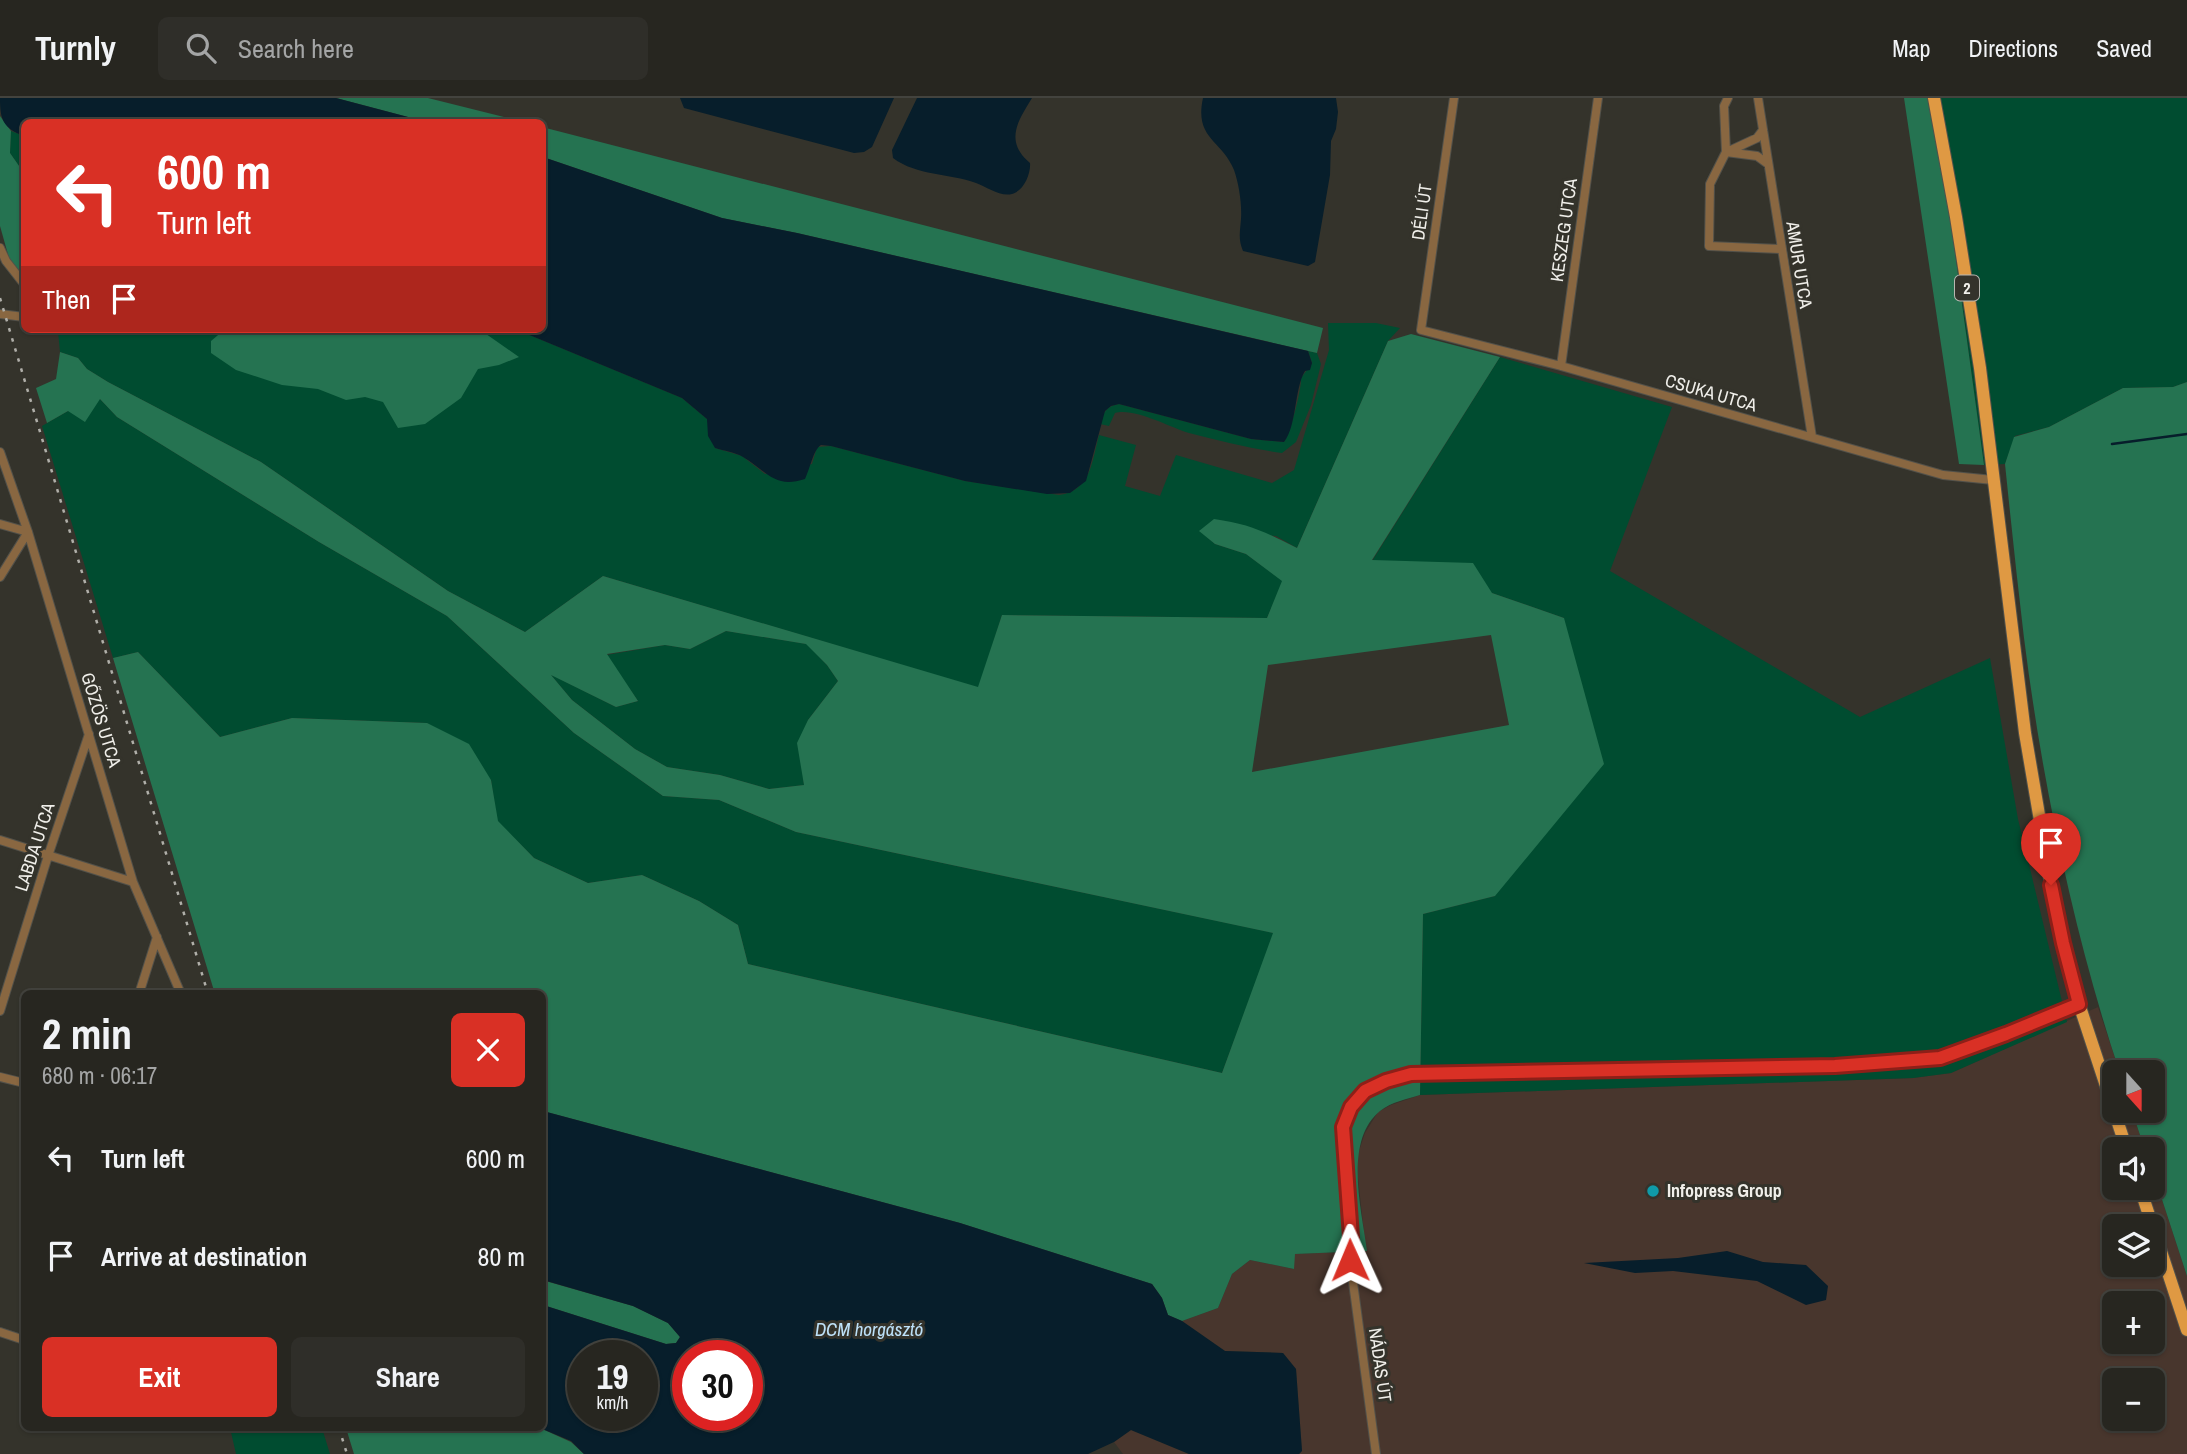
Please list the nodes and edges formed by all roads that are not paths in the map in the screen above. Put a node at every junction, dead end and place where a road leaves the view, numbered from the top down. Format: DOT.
graph roads {
  1 [pos="1454,98"];
  2 [pos="1598,98"];
  3 [pos="1728,98"];
  4 [pos="1758,98"];
  5 [pos="1934,98"];
  6 [pos="1763,130"];
  7 [pos="1726,152"];
  8 [pos="1768,164"];
  9 [pos="0,248"];
  10 [pos="1780,249"];
  11 [pos="21,280"];
  12 [pos="0,314"];
  13 [pos="21,317"];
  14 [pos="1421,330"];
  15 [pos="1560,366"];
  16 [pos="1812,437"];
  17 [pos="0,452"];
  18 [pos="1993,480"];
  19 [pos="0,524"];
  20 [pos="27,532"];
  21 [pos="0,577"];
  22 [pos="89,734"];
  23 [pos="0,840"];
  24 [pos="48,856"];
  25 [pos="133,882"];
  26 [pos="157,937"];
  27 [pos="140,990"];
  28 [pos="179,990"];
  29 [pos="2079,1004"];
  30 [pos="0,1011"];
  31 [pos="2102,1074"];
  32 [pos="0,1077"];
  33 [pos="21,1082"];
  34 [pos="2144,1200"];
  35 [pos="2187,1330"];
  36 [pos="0,1332"];
  37 [pos="21,1339"];
  38 [pos="1376,1454"];
  1 -- 14 [label="street, DÉLI ÚT"];
  2 -- 15 [label="street, KESZEG UTCA"];
  3 -- 7 [label="street"];
  4 -- 6 [label="street, AMUR UTCA"];
  5 -- 18 [label="main road, 2"];
  6 -- 7 [label="street"];
  6 -- 8 [label="street, AMUR UTCA"];
  7 -- 8 [label="street"];
  7 -- 10 [label="street"];
  8 -- 10 [label="street, AMUR UTCA"];
  9 -- 11 [label="street"];
  10 -- 16 [label="street, AMUR UTCA"];
  12 -- 13 [label="street"];
  14 -- 15 [label="street, CSUKA UTCA"];
  15 -- 16 [label="street, CSUKA UTCA"];
  16 -- 18 [label="street, CSUKA UTCA"];
  17 -- 20 [label="street, GŐZÖS UTCA"];
  18 -- 29 [label="main road, 2"];
  19 -- 20 [label="street"];
  20 -- 21 [label="street"];
  20 -- 22 [label="street, GŐZÖS UTCA"];
  22 -- 24 [label="street, LABDA UTCA"];
  22 -- 25 [label="street, GŐZÖS UTCA"];
  23 -- 24 [label="street"];
  24 -- 25 [label="street"];
  24 -- 30 [label="street, LABDA UTCA"];
  25 -- 26 [label="street, GŐZÖS UTCA"];
  26 -- 27 [label="street"];
  26 -- 28 [label="street, GŐZÖS UTCA"];
  29 -- 31 [label="main road, 2"];
  29 -- 38 [label="street, NÁDAS ÚT"];
  32 -- 33 [label="street"];
  34 -- 35 [label="main road"];
  36 -- 37 [label="street"];
}
